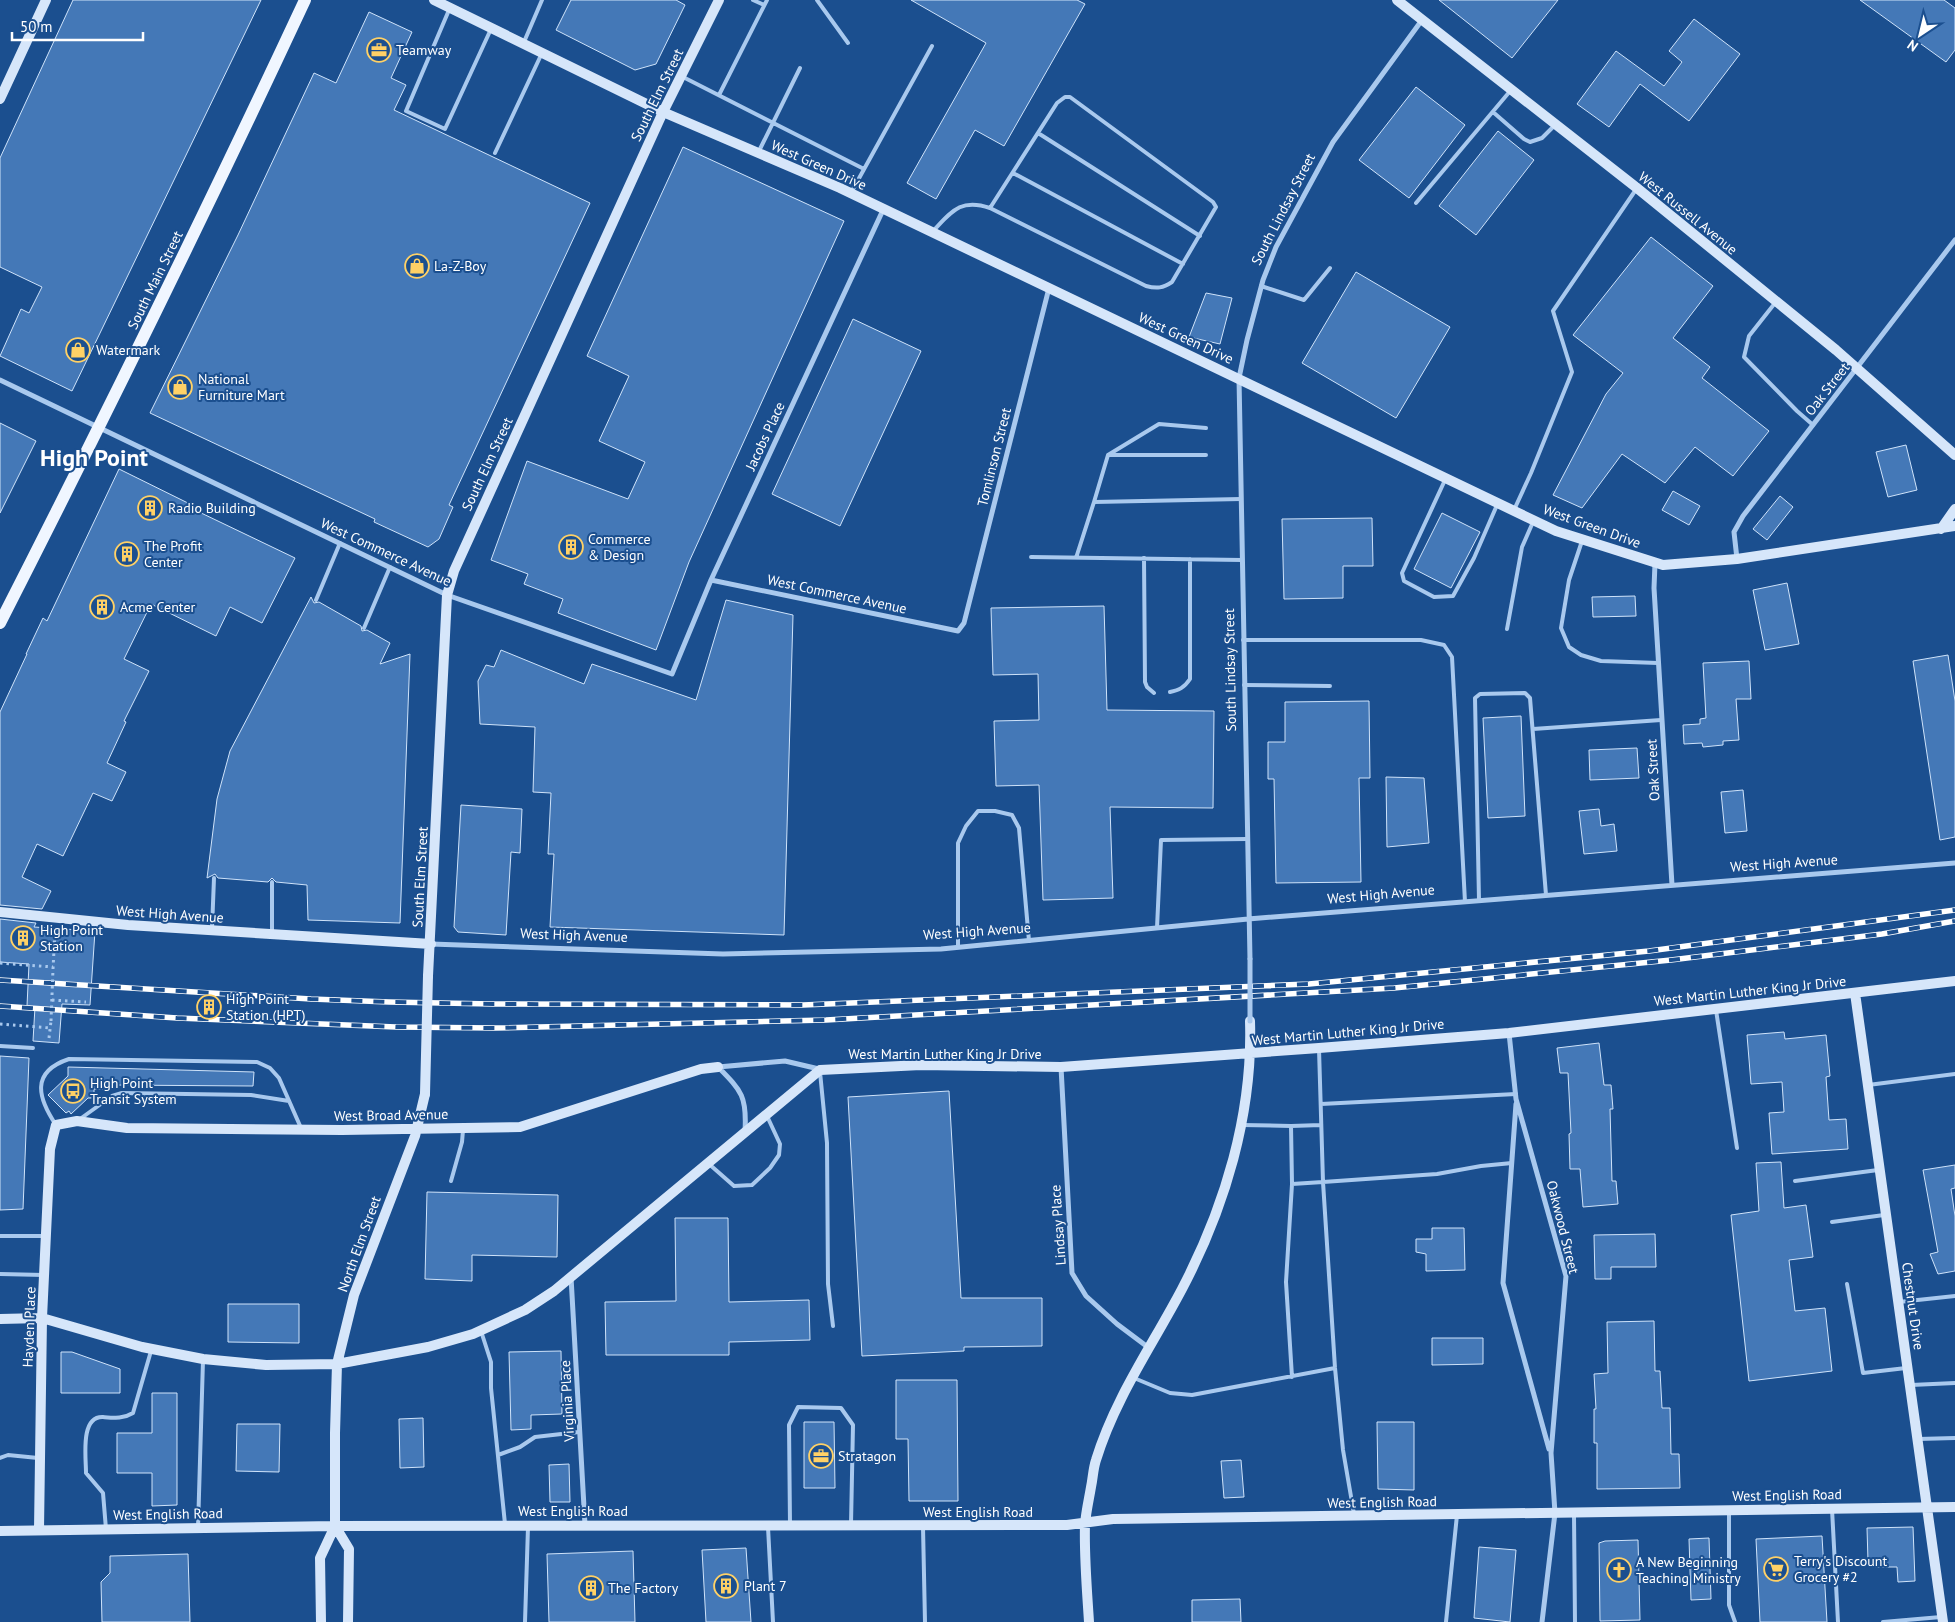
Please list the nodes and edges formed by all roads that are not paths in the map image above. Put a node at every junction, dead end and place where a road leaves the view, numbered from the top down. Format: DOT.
graph roads {
  1 [pos="46,0"];
  2 [pos="305,0"];
  3 [pos="434,0"];
  4 [pos="542,0"];
  5 [pos="719,0"];
  6 [pos="753,0"];
  7 [pos="767,0"];
  8 [pos="817,0"];
  9 [pos="1398,0"];
  10 [pos="764,5"];
  11 [pos="450,8"];
  12 [pos="1422,20"];
  13 [pos="491,28"];
  14 [pos="523,44"];
  15 [pos="848,44"];
  16 [pos="932,46"];
  17 [pos="543,53"];
  18 [pos="800,68"];
  19 [pos="681,76"];
  20 [pos="1511,90"];
  21 [pos="719,95"];
  22 [pos="0,99"];
  23 [pos="663,112"];
  24 [pos="1493,112"];
  25 [pos="772,122"];
  26 [pos="1555,125"];
  27 [pos="1038,133"];
  28 [pos="495,153"];
  29 [pos="758,153"];
  30 [pos="864,169"];
  31 [pos="1013,173"];
  32 [pos="1636,188"];
  33 [pos="851,193"];
  34 [pos="1416,203"];
  35 [pos="990,208"];
  36 [pos="883,210"];
  37 [pos="932,233"];
  38 [pos="1200,236"];
  39 [pos="1955,240"];
  40 [pos="1183,264"];
  41 [pos="1330,268"];
  42 [pos="1261,286"];
  43 [pos="1049,288"];
  44 [pos="1776,302"];
  45 [pos="1857,369"];
  46 [pos="1239,378"];
  47 [pos="0,380"];
  48 [pos="1813,425"];
  49 [pos="99,428"];
  50 [pos="1206,428"];
  51 [pos="1108,454"];
  52 [pos="1206,456"];
  53 [pos="1954,456"];
  54 [pos="1446,478"];
  55 [pos="1241,499"];
  56 [pos="1094,502"];
  57 [pos="1498,503"];
  58 [pos="1955,509"];
  59 [pos="1514,510"];
  60 [pos="1534,520"];
  61 [pos="1955,526"];
  62 [pos="1941,529"];
  63 [pos="1583,540"];
  64 [pos="340,544"];
  65 [pos="1031,557"];
  66 [pos="1076,558"];
  67 [pos="1144,558"];
  68 [pos="1190,559"];
  69 [pos="1242,560"];
  70 [pos="1737,560"];
  71 [pos="1655,563"];
  72 [pos="390,567"];
  73 [pos="711,580"];
  74 [pos="447,594"];
  75 [pos="316,600"];
  76 [pos="0,623"];
  77 [pos="364,628"];
  78 [pos="1507,629"];
  79 [pos="958,631"];
  80 [pos="1244,640"];
  81 [pos="1658,663"];
  82 [pos="672,674"];
  83 [pos="1244,685"];
  84 [pos="1330,686"];
  85 [pos="1170,692"];
  86 [pos="1154,693"];
  87 [pos="1661,720"];
  88 [pos="1533,728"];
  89 [pos="1247,839"];
  90 [pos="1955,863"];
  91 [pos="214,878"];
  92 [pos="272,882"];
  93 [pos="1672,885"];
  94 [pos="1546,895"];
  95 [pos="1479,900"];
  96 [pos="1465,902"];
  97 [pos="0,912"];
  98 [pos="1248,919"];
  99 [pos="1158,928"];
  100 [pos="212,931"];
  101 [pos="272,935"];
  102 [pos="1029,941"];
  103 [pos="431,944"];
  104 [pos="958,947"];
  105 [pos="428,976"];
  106 [pos="1955,981"];
  107 [pos="1855,993"];
  108 [pos="1716,1008"];
  109 [pos="1250,1021"];
  110 [pos="1509,1033"];
  111 [pos="0,1046"];
  112 [pos="32,1048"];
  113 [pos="1319,1048"];
  114 [pos="1251,1054"];
  115 [pos="718,1067"];
  116 [pos="1061,1067"];
  117 [pos="820,1070"];
  118 [pos="1955,1074"];
  119 [pos="1868,1086"];
  120 [pos="1516,1096"];
  121 [pos="289,1102"];
  122 [pos="1321,1104"];
  123 [pos="766,1114"];
  124 [pos="77,1121"];
  125 [pos="56,1125"];
  126 [pos="1241,1125"];
  127 [pos="1321,1125"];
  128 [pos="1290,1126"];
  129 [pos="417,1128"];
  130 [pos="464,1128"];
  131 [pos="302,1130"];
  132 [pos="745,1131"];
  133 [pos="1738,1148"];
  134 [pos="708,1162"];
  135 [pos="1512,1163"];
  136 [pos="1880,1170"];
  137 [pos="451,1181"];
  138 [pos="1795,1181"];
  139 [pos="1323,1182"];
  140 [pos="1292,1184"];
  141 [pos="1887,1215"];
  142 [pos="1832,1222"];
  143 [pos="0,1236"];
  144 [pos="46,1236"];
  145 [pos="0,1274"];
  146 [pos="44,1275"];
  147 [pos="571,1276"];
  148 [pos="1847,1284"];
  149 [pos="1955,1296"];
  150 [pos="1899,1302"];
  151 [pos="42,1318"];
  152 [pos="0,1319"];
  153 [pos="833,1326"];
  154 [pos="480,1331"];
  155 [pos="1148,1348"];
  156 [pos="151,1349"];
  157 [pos="203,1359"];
  158 [pos="337,1364"];
  159 [pos="1335,1368"];
  160 [pos="1908,1368"];
  161 [pos="1292,1377"];
  162 [pos="1132,1378"];
  163 [pos="1955,1383"];
  164 [pos="1911,1385"];
  165 [pos="579,1432"];
  166 [pos="1955,1438"];
  167 [pos="1918,1439"];
  168 [pos="1551,1453"];
  169 [pos="498,1455"];
  170 [pos="0,1458"];
  171 [pos="40,1458"];
  172 [pos="1928,1507"];
  173 [pos="1955,1507"];
  174 [pos="1832,1508"];
  175 [pos="1729,1510"];
  176 [pos="1574,1512"];
  177 [pos="1555,1513"];
  178 [pos="1457,1514"];
  179 [pos="1354,1516"];
  180 [pos="1085,1523"];
  181 [pos="505,1525"];
  182 [pos="528,1525"];
  183 [pos="585,1525"];
  184 [pos="768,1525"];
  185 [pos="790,1525"];
  186 [pos="336,1526"];
  187 [pos="851,1526"];
  188 [pos="923,1526"];
  189 [pos="198,1528"];
  190 [pos="106,1529"];
  191 [pos="39,1530"];
  192 [pos="0,1531"];
  193 [pos="1942,1619"];
  194 [pos="321,1622"];
  195 [pos="348,1622"];
  196 [pos="524,1622"];
  197 [pos="773,1622"];
  198 [pos="925,1622"];
  199 [pos="1089,1622"];
  200 [pos="1446,1622"];
  201 [pos="1542,1622"];
  202 [pos="1575,1622"];
  203 [pos="1735,1622"];
  204 [pos="1838,1622"];
  205 [pos="1884,1622"];
  1 -- 22 [label="main road"];
  2 -- 49 [label="main road, South Main Street"];
  3 -- 11 [label="main road, West Green Drive"];
  4 -- 14 [label="lane"];
  5 -- 19 [label="main road, South Elm Street"];
  6 -- 10 [label="lane"];
  7 -- 10 [label="lane"];
  8 -- 15 [label="lane"];
  9 -- 12 [label="main road, West Russell Avenue"];
  10 -- 21 [label="lane"];
  11 -- 13 [label="main road, West Green Drive"];
  11 -- 13 [label="lane"];
  12 -- 20 [label="main road, West Russell Avenue"];
  12 -- 42 [label="street, South Lindsay Street"];
  13 -- 14 [label="main road, West Green Drive"];
  14 -- 17 [label="main road, West Green Drive"];
  16 -- 30 [label="lane"];
  17 -- 23 [label="main road, West Green Drive"];
  17 -- 28 [label="lane"];
  18 -- 25 [label="lane"];
  19 -- 21 [label="lane"];
  19 -- 23 [label="main road, South Elm Street"];
  20 -- 24 [label="lane"];
  20 -- 26 [label="main road, West Russell Avenue"];
  21 -- 25 [label="lane"];
  23 -- 29 [label="main road, West Green Drive"];
  23 -- 74 [label="main road, South Elm Street"];
  24 -- 26 [label="lane"];
  24 -- 34 [label="lane"];
  25 -- 29 [label="lane"];
  25 -- 30 [label="lane"];
  26 -- 32 [label="main road, West Russell Avenue"];
  27 -- 31 [label="lane"];
  27 -- 38 [label="lane"];
  27 -- 38 [label="lane"];
  29 -- 33 [label="main road, West Green Drive"];
  30 -- 33 [label="lane"];
  31 -- 35 [label="lane"];
  31 -- 40 [label="lane"];
  32 -- 44 [label="main road, West Russell Avenue"];
  32 -- 59 [label="lane"];
  33 -- 36 [label="main road, West Green Drive"];
  35 -- 37 [label="lane"];
  35 -- 40 [label="lane"];
  36 -- 37 [label="main road, West Green Drive"];
  36 -- 73 [label="street, Jacobs Place"];
  37 -- 43 [label="main road, West Green Drive"];
  38 -- 40 [label="lane"];
  39 -- 45 [label="street, Oak Street"];
  41 -- 42 [label="lane"];
  42 -- 46 [label="street, South Lindsay Street"];
  43 -- 46 [label="main road, West Green Drive"];
  43 -- 79 [label="street, Tomlinson Street"];
  44 -- 45 [label="main road, West Russell Avenue"];
  44 -- 48 [label="lane"];
  45 -- 48 [label="street, Oak Street"];
  45 -- 53 [label="main road, West Russell Avenue"];
  46 -- 54 [label="main road, West Green Drive"];
  46 -- 55 [label="street, South Lindsay Street"];
  47 -- 49 [label="street, West Commerce Avenue"];
  48 -- 70 [label="street, Oak Street"];
  49 -- 64 [label="street, West Commerce Avenue"];
  49 -- 76 [label="main road, South Main Street"];
  50 -- 51 [label="lane"];
  51 -- 52 [label="lane"];
  51 -- 56 [label="lane"];
  54 -- 57 [label="main road, West Green Drive"];
  54 -- 57 [label="lane"];
  55 -- 56 [label="lane"];
  55 -- 69 [label="street, South Lindsay Street"];
  56 -- 66 [label="lane"];
  57 -- 59 [label="main road, West Green Drive"];
  58 -- 62 [label="main road"];
  59 -- 60 [label="main road, West Green Drive"];
  60 -- 63 [label="main road, West Green Drive"];
  60 -- 78 [label="lane"];
  61 -- 62 [label="main road, West Green Drive"];
  62 -- 70 [label="main road, West Green Drive"];
  63 -- 71 [label="main road, West Green Drive"];
  63 -- 81 [label="lane"];
  64 -- 72 [label="street, West Commerce Avenue"];
  64 -- 75 [label="lane"];
  65 -- 66 [label="lane"];
  66 -- 67 [label="lane"];
  67 -- 68 [label="lane"];
  67 -- 86 [label="lane"];
  68 -- 69 [label="lane"];
  68 -- 85 [label="lane"];
  69 -- 80 [label="street, South Lindsay Street"];
  70 -- 71 [label="main road, West Green Drive"];
  71 -- 81 [label="street, Oak Street"];
  72 -- 74 [label="street, West Commerce Avenue"];
  72 -- 77 [label="lane"];
  73 -- 79 [label="street, West Commerce Avenue"];
  73 -- 82 [label="street, Jacobs Place"];
  74 -- 82 [label="street, West Commerce Avenue"];
  74 -- 103 [label="main road, South Elm Street"];
  80 -- 83 [label="street, South Lindsay Street"];
  80 -- 96 [label="lane"];
  81 -- 87 [label="street, Oak Street"];
  83 -- 84 [label="lane"];
  83 -- 89 [label="street, South Lindsay Street"];
  87 -- 88 [label="lane"];
  87 -- 93 [label="street, Oak Street"];
  88 -- 94 [label="lane"];
  88 -- 95 [label="lane"];
  89 -- 98 [label="street, South Lindsay Street"];
  89 -- 99 [label="lane"];
  90 -- 93 [label="street, West High Avenue"];
  91 -- 100 [label="lane"];
  92 -- 101 [label="lane"];
  93 -- 94 [label="street, West High Avenue"];
  94 -- 95 [label="street, West High Avenue"];
  95 -- 96 [label="street, West High Avenue"];
  96 -- 98 [label="street, West High Avenue"];
  97 -- 100 [label="main road, West High Avenue"];
  98 -- 99 [label="street, West High Avenue"];
  98 -- 109 [label="street, South Lindsay Street, bridge"];
  99 -- 102 [label="street, West High Avenue"];
  100 -- 101 [label="main road, West High Avenue"];
  101 -- 103 [label="main road, West High Avenue"];
  102 -- 104 [label="street, West High Avenue"];
  102 -- 104 [label="lane"];
  103 -- 104 [label="street, West High Avenue"];
  103 -- 105 [label="main road, South Elm Street"];
  105 -- 129 [label="main road, North Elm Street, bridge"];
  106 -- 107 [label="main road, West Martin Luther King Jr Drive"];
  107 -- 108 [label="main road, West Martin Luther King Jr Drive"];
  107 -- 119 [label="main road, Chestnut Drive"];
  108 -- 110 [label="main road, West Martin Luther King Jr Drive"];
  108 -- 133 [label="lane"];
  109 -- 114 [label="main road, South Lindsay Street"];
  110 -- 113 [label="main road, West Martin Luther King Jr Drive"];
  110 -- 120 [label="street, Oakwood Street"];
  111 -- 112 [label="lane"];
  113 -- 114 [label="main road, West Martin Luther King Jr Drive"];
  113 -- 122 [label="lane"];
  114 -- 116 [label="main road, West Martin Luther King Jr Drive"];
  114 -- 126 [label="main road, South Lindsay Street"];
  115 -- 117 [label="street, West Broad Avenue"];
  115 -- 130 [label="main road, West Broad Avenue"];
  115 -- 132 [label="street"];
  116 -- 117 [label="main road, West Martin Luther King Jr Drive"];
  116 -- 155 [label="street, Lindsay Place"];
  117 -- 123 [label="main road"];
  117 -- 153 [label="lane"];
  118 -- 119 [label="lane"];
  119 -- 136 [label="main road, Chestnut Drive"];
  120 -- 122 [label="lane"];
  120 -- 135 [label="street, Oakwood Street"];
  120 -- 168 [label="street, Oakwood Street"];
  121 -- 124 [label="lane"];
  121 -- 125 [label="lane"];
  121 -- 131 [label="lane"];
  122 -- 127 [label="lane"];
  123 -- 132 [label="main road"];
  123 -- 134 [label="lane"];
  124 -- 125 [label="main road, West Broad Avenue"];
  124 -- 131 [label="main road, West Broad Avenue"];
  125 -- 144 [label="main road, Hayden Place"];
  126 -- 128 [label="lane"];
  126 -- 155 [label="main road, South Lindsay Street"];
  127 -- 128 [label="lane"];
  127 -- 139 [label="lane"];
  128 -- 140 [label="lane"];
  129 -- 130 [label="main road, West Broad Avenue"];
  129 -- 131 [label="main road, West Broad Avenue"];
  129 -- 158 [label="main road, North Elm Street"];
  130 -- 137 [label="lane"];
  132 -- 134 [label="main road"];
  134 -- 147 [label="main road"];
  135 -- 139 [label="lane"];
  135 -- 168 [label="street, Oakwood Street"];
  136 -- 138 [label="lane"];
  136 -- 141 [label="main road, Chestnut Drive"];
  139 -- 140 [label="lane"];
  139 -- 159 [label="lane"];
  140 -- 161 [label="lane"];
  141 -- 142 [label="lane"];
  141 -- 150 [label="main road, Chestnut Drive"];
  143 -- 144 [label="lane"];
  144 -- 146 [label="main road, Hayden Place"];
  145 -- 146 [label="lane"];
  146 -- 151 [label="main road, Hayden Place"];
  147 -- 154 [label="main road"];
  147 -- 165 [label="street, Virginia Place"];
  148 -- 160 [label="lane"];
  149 -- 150 [label="lane"];
  150 -- 160 [label="main road, Chestnut Drive"];
  151 -- 152 [label="main road"];
  151 -- 156 [label="main road"];
  151 -- 171 [label="main road, Hayden Place"];
  154 -- 158 [label="main road"];
  154 -- 169 [label="lane"];
  155 -- 162 [label="main road, South Lindsay Street"];
  156 -- 157 [label="main road"];
  156 -- 190 [label="lane"];
  157 -- 158 [label="main road"];
  157 -- 189 [label="lane"];
  158 -- 186 [label="main road, North Elm Street"];
  159 -- 161 [label="lane"];
  159 -- 179 [label="lane"];
  160 -- 164 [label="main road, Chestnut Drive"];
  161 -- 162 [label="lane"];
  162 -- 180 [label="main road, South Lindsay Street"];
  163 -- 164 [label="lane"];
  164 -- 167 [label="main road, Chestnut Drive"];
  165 -- 169 [label="lane"];
  165 -- 183 [label="street, Virginia Place"];
  166 -- 167 [label="lane"];
  167 -- 172 [label="main road, Chestnut Drive"];
  168 -- 177 [label="street, Oakwood Street"];
  169 -- 181 [label="lane"];
  170 -- 171 [label="lane"];
  171 -- 191 [label="main road, Hayden Place"];
  172 -- 173 [label="main road, West English Road"];
  172 -- 174 [label="main road, West English Road"];
  172 -- 193 [label="main road, Chestnut Drive"];
  174 -- 175 [label="main road, West English Road"];
  174 -- 204 [label="lane"];
  175 -- 176 [label="main road, West English Road"];
  175 -- 203 [label="lane"];
  176 -- 177 [label="main road, West English Road"];
  176 -- 202 [label="lane"];
  177 -- 178 [label="main road, West English Road"];
  177 -- 201 [label="street, Oakwood Street"];
  178 -- 179 [label="main road, West English Road"];
  178 -- 200 [label="lane"];
  179 -- 180 [label="main road, West English Road"];
  180 -- 188 [label="main road, West English Road"];
  180 -- 199 [label="main road, South Lindsay Street"];
  181 -- 182 [label="main road, West English Road"];
  181 -- 186 [label="main road, West English Road"];
  182 -- 183 [label="main road, West English Road"];
  182 -- 196 [label="lane"];
  183 -- 184 [label="main road, West English Road"];
  184 -- 185 [label="main road, West English Road"];
  184 -- 197 [label="lane"];
  185 -- 187 [label="main road, West English Road"];
  185 -- 187 [label="lane"];
  186 -- 189 [label="main road, West English Road"];
  186 -- 194 [label="main road, North Elm Street"];
  186 -- 195 [label="main road, North Elm Street"];
  187 -- 188 [label="main road, West English Road"];
  188 -- 198 [label="lane"];
  189 -- 190 [label="main road, West English Road"];
  190 -- 191 [label="main road, West English Road"];
  191 -- 192 [label="main road, West English Road"];
  193 -- 205 [label="lane"];
}
